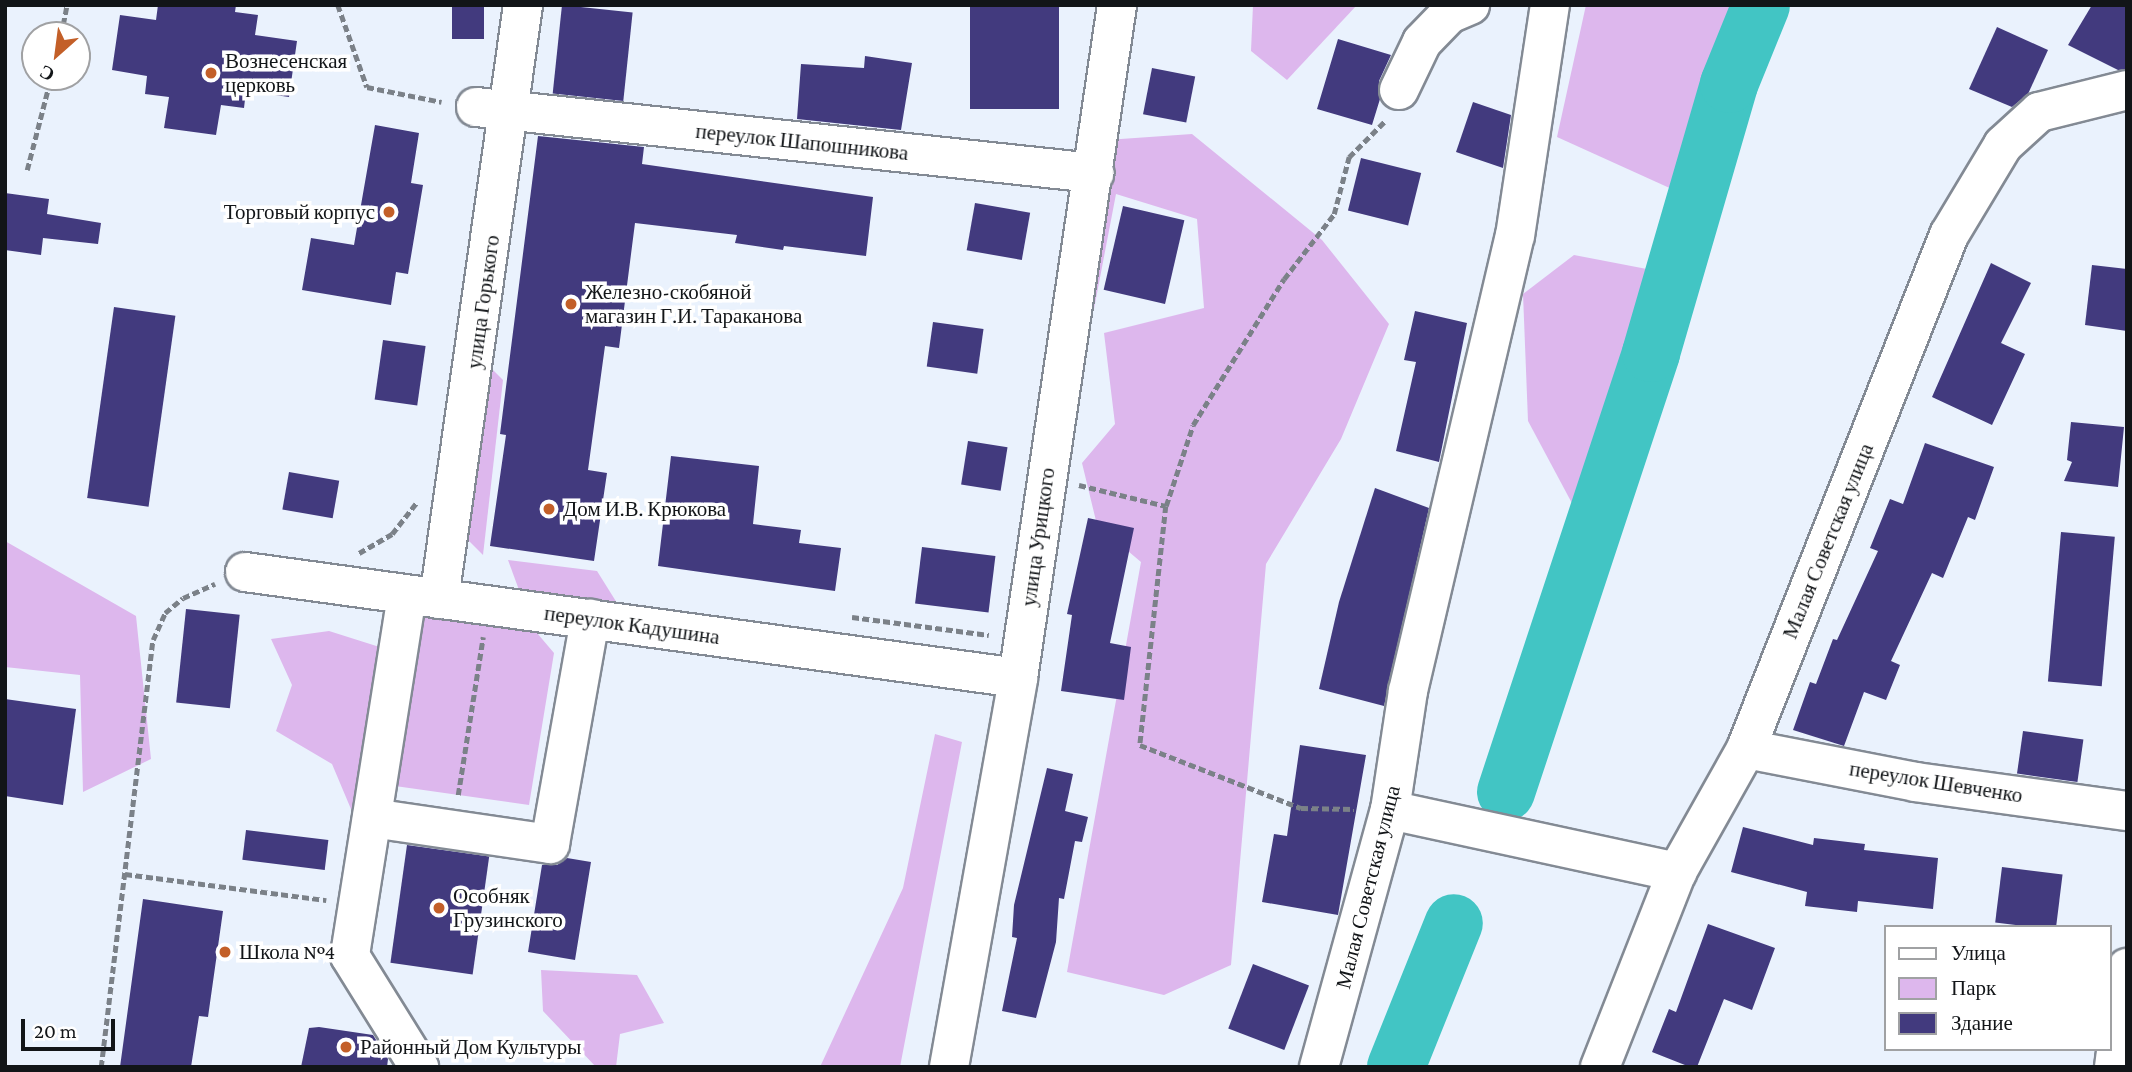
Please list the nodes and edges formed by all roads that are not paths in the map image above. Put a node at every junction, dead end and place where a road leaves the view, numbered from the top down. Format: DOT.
graph roads {
  1 [pos="523,5"];
  2 [pos="1117,5"];
  3 [pos="1470,5"];
  4 [pos="1543,6"];
  5 [pos="1399,90"];
  6 [pos="2127,90"];
  7 [pos="493,109"];
  8 [pos="1094,173"];
  9 [pos="245,572"];
  10 [pos="423,597"];
  11 [pos="590,619"];
  12 [pos="1018,678"];
  13 [pos="1746,749"];
  14 [pos="1390,810"];
  15 [pos="2127,811"];
  16 [pos="372,818"];
  17 [pos="1677,872"];
  18 [pos="2127,968"];
  19 [pos="410,1057"];
  20 [pos="949,1067"];
  21 [pos="1320,1067"];
  22 [pos="1600,1067"];
  23 [pos="2114,1067"];
  1 -- 7 [label="street, улица Горького"];
  2 -- 8 [label="street, улица Урицкого"];
  3 -- 5 [label="street"];
  4 -- 14 [label="street, Малая Советская улица"];
  6 -- 13 [label="street, Малая Советская улица"];
  7 -- 8 [label="street, переулок Шапошникова"];
  7 -- 10 [label="street, улица Горького"];
  8 -- 12 [label="street, улица Урицкого"];
  9 -- 10 [label="street, переулок Кадушина"];
  10 -- 11 [label="street, переулок Кадушина"];
  10 -- 16 [label="street, улица Горького"];
  11 -- 12 [label="street, переулок Кадушина"];
  11 -- 16 [label="street"];
  12 -- 20 [label="street, улица Урицкого"];
  13 -- 15 [label="street, переулок Шевченко"];
  13 -- 17 [label="street, Малая Советская улица"];
  14 -- 17 [label="street"];
  14 -- 21 [label="street, Малая Советская улица"];
  16 -- 19 [label="street, улица Горького"];
  17 -- 22 [label="street, Малая Советская улица"];
  18 -- 23 [label="street"];
}
